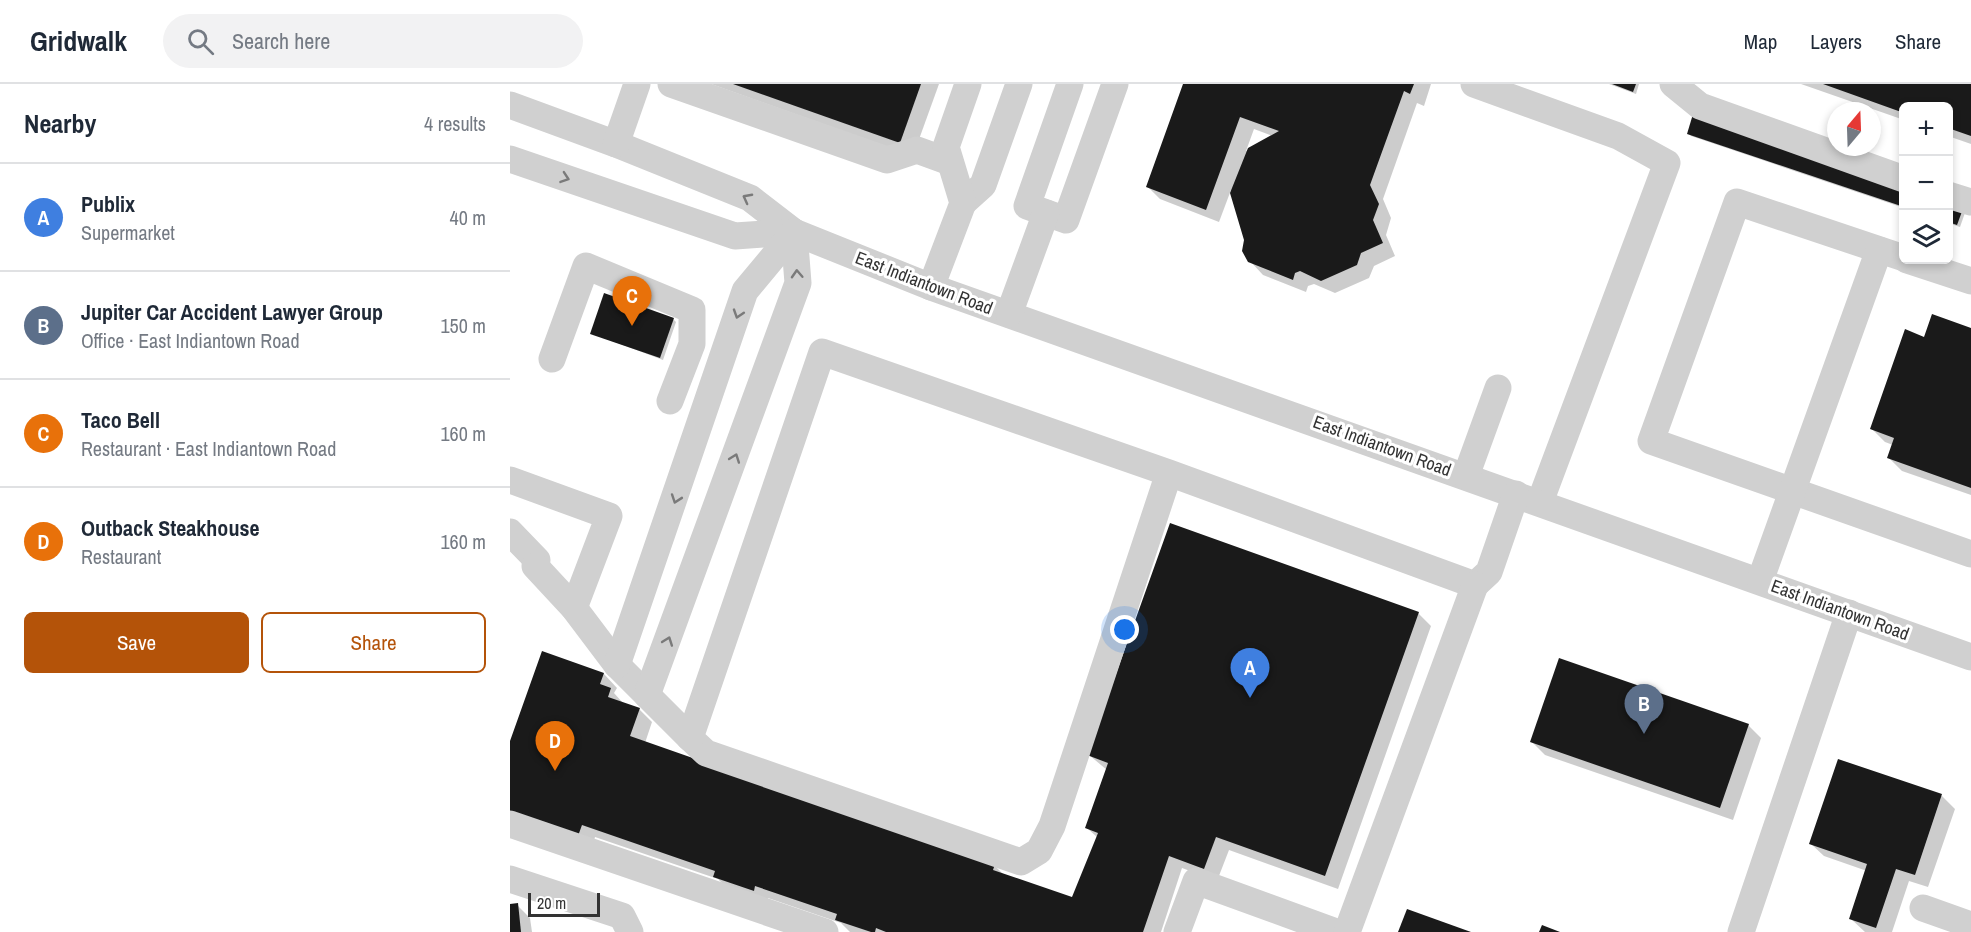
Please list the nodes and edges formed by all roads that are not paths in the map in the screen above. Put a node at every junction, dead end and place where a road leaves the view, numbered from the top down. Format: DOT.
graph roads {
  1 [pos="637,84"];
  2 [pos="671,84"];
  3 [pos="968,84"];
  4 [pos="1019,84"];
  5 [pos="1070,84"];
  6 [pos="1115,84"];
  7 [pos="1474,84"];
  8 [pos="1673,84"];
  9 [pos="510,105"];
  10 [pos="616,144"];
  11 [pos="510,159"];
  12 [pos="950,162"];
  13 [pos="1899,177"];
  14 [pos="1953,197"];
  15 [pos="1971,202"];
  16 [pos="963,203"];
  17 [pos="1046,213"];
  18 [pos="794,232"];
  19 [pos="1897,256"];
  20 [pos="1971,281"];
  21 [pos="931,287"];
  22 [pos="1009,314"];
  23 [pos="552,359"];
  24 [pos="1498,388"];
  25 [pos="670,401"];
  26 [pos="1169,473"];
  27 [pos="1466,476"];
  28 [pos="510,480"];
  29 [pos="1793,491"];
  30 [pos="1528,498"];
  31 [pos="510,532"];
  32 [pos="1971,554"];
  33 [pos="529,564"];
  34 [pos="1760,581"];
  35 [pos="1475,585"];
  36 [pos="574,608"];
  37 [pos="1849,613"];
  38 [pos="1971,657"];
  39 [pos="617,665"];
  40 [pos="647,696"];
  41 [pos="690,738"];
  42 [pos="510,824"];
  43 [pos="510,879"];
  44 [pos="1923,908"];
  45 [pos="1971,926"];
  46 [pos="630,932"];
  47 [pos="825,932"];
  48 [pos="1177,932"];
  49 [pos="1336,932"];
  50 [pos="1347,932"];
  51 [pos="1741,932"];
  1 -- 10 [label="street"];
  2 -- 12 [label="street"];
  3 -- 12 [label="street"];
  4 -- 16 [label="street"];
  5 -- 17 [label="street"];
  6 -- 17 [label="street"];
  7 -- 30 [label="street"];
  8 -- 13 [label="street"];
  9 -- 10 [label="street, East Indiantown Road"];
  18 -- 10 [label="street, East Indiantown Road, one-way"];
  11 -- 18 [label="street, East Indiantown Road, one-way"];
  12 -- 16 [label="street"];
  14 -- 15 [label="street"];
  16 -- 21 [label="street"];
  17 -- 22 [label="street"];
  18 -- 21 [label="street, East Indiantown Road"];
  18 -- 39 [label="street, one-way"];
  40 -- 18 [label="street, one-way"];
  19 -- 20 [label="street"];
  19 -- 29 [label="street"];
  19 -- 29 [label="street"];
  21 -- 22 [label="street, East Indiantown Road"];
  22 -- 27 [label="street, East Indiantown Road"];
  23 -- 25 [label="street"];
  24 -- 27 [label="street"];
  26 -- 35 [label="street"];
  26 -- 41 [label="street"];
  26 -- 41 [label="street"];
  27 -- 30 [label="street, East Indiantown Road"];
  28 -- 36 [label="street"];
  29 -- 32 [label="street"];
  29 -- 34 [label="street"];
  30 -- 34 [label="street, East Indiantown Road"];
  30 -- 35 [label="street"];
  31 -- 33 [label="street"];
  33 -- 36 [label="street"];
  34 -- 37 [label="street, East Indiantown Road"];
  35 -- 50 [label="street"];
  36 -- 39 [label="street"];
  37 -- 38 [label="street, East Indiantown Road"];
  37 -- 51 [label="street"];
  39 -- 40 [label="street"];
  40 -- 41 [label="street"];
  42 -- 47 [label="street"];
  43 -- 46 [label="street"];
  44 -- 45 [label="street"];
  48 -- 49 [label="street"];
}
